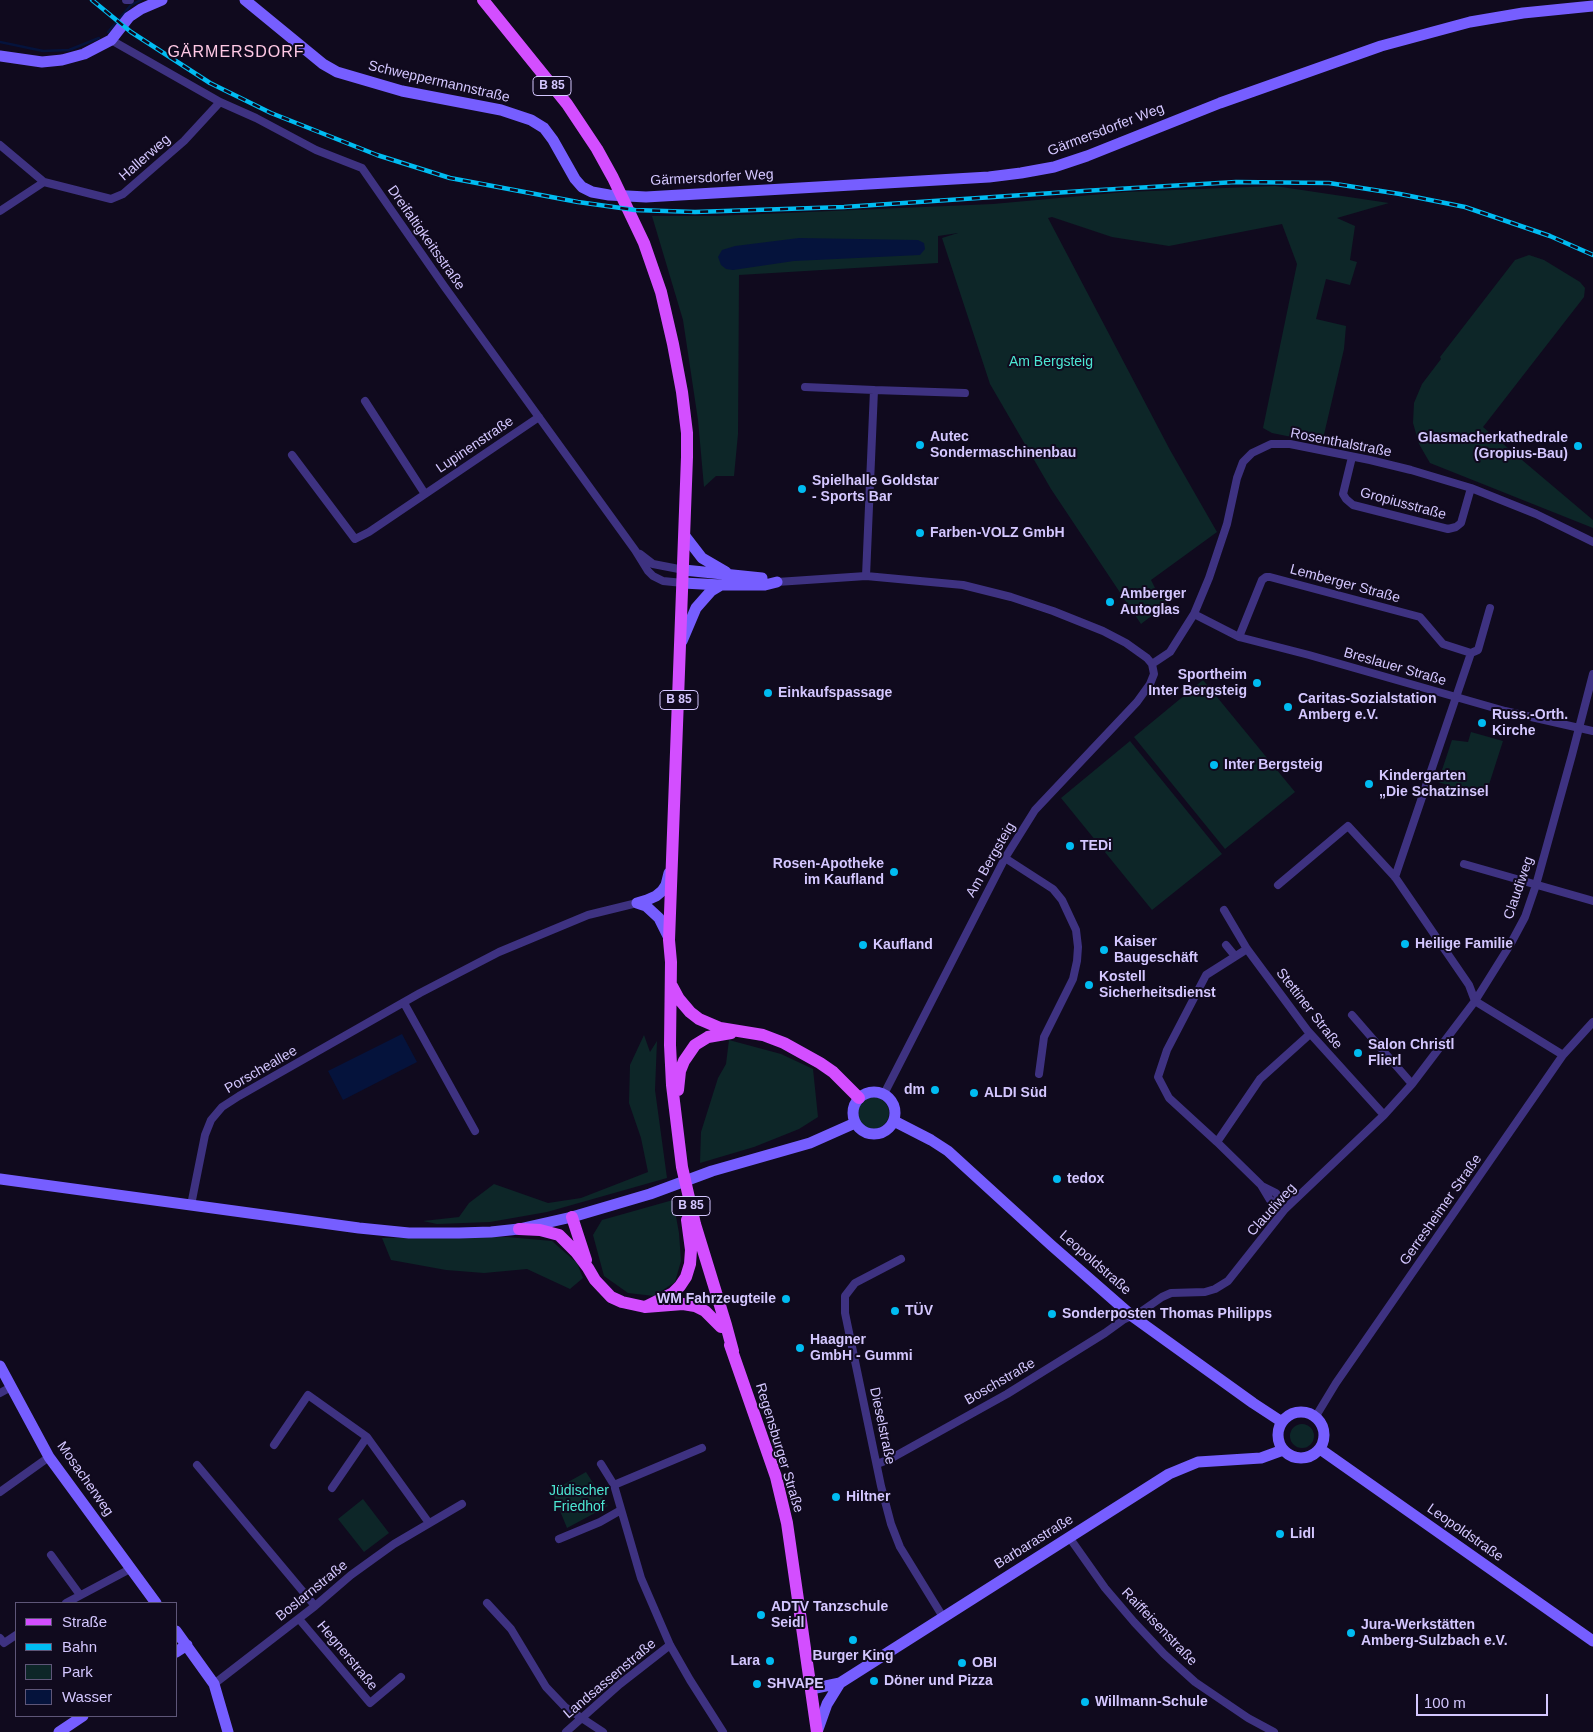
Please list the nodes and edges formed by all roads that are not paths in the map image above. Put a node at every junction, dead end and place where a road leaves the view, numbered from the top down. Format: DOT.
graph roads {
  1 [pos="126,0"];
  2 [pos="130,0"];
  3 [pos="162,0"];
  4 [pos="245,0"];
  5 [pos="483,0"];
  6 [pos="1593,6"];
  7 [pos="111,40"];
  8 [pos="0,56"];
  9 [pos="220,102"];
  10 [pos="553,140"];
  11 [pos="0,145"];
  12 [pos="44,182"];
  13 [pos="0,211"];
  14 [pos="805,387"];
  15 [pos="874,390"];
  16 [pos="966,393"];
  17 [pos="365,401"];
  18 [pos="539,417"];
  19 [pos="292,455"];
  20 [pos="1352,456"];
  21 [pos="1471,488"];
  22 [pos="425,494"];
  23 [pos="685,536"];
  24 [pos="1593,542"];
  25 [pos="635,550"];
  26 [pos="732,575"];
  27 [pos="866,576"];
  28 [pos="683,577"];
  29 [pos="777,582"];
  30 [pos="721,585"];
  31 [pos="1490,608"];
  32 [pos="1194,614"];
  33 [pos="1239,637"];
  34 [pos="681,642"];
  35 [pos="1471,653"];
  36 [pos="1152,664"];
  37 [pos="1593,674"];
  38 [pos="1457,698"];
  39 [pos="1580,727"];
  40 [pos="1593,731"];
  41 [pos="1005,858"];
  42 [pos="672,861"];
  43 [pos="1464,864"];
  44 [pos="1395,877"];
  45 [pos="1278,885"];
  46 [pos="1536,885"];
  47 [pos="1593,901"];
  48 [pos="636,902"];
  49 [pos="1224,910"];
  50 [pos="669,942"];
  51 [pos="1226,945"];
  52 [pos="1246,949"];
  53 [pos="1235,956"];
  54 [pos="671,984"];
  55 [pos="1475,1001"];
  56 [pos="404,1003"];
  57 [pos="1352,1014"];
  58 [pos="1593,1022"];
  59 [pos="740,1031"];
  60 [pos="1310,1034"];
  61 [pos="1563,1055"];
  62 [pos="1039,1074"];
  63 [pos="1412,1084"];
  64 [pos="884,1094"];
  65 [pos="859,1098"];
  66 [pos="1384,1115"];
  67 [pos="894,1121"];
  68 [pos="855,1123"];
  69 [pos="676,1124"];
  70 [pos="475,1131"];
  71 [pos="1217,1142"];
  72 [pos="0,1179"];
  73 [pos="191,1205"];
  74 [pos="685,1209"];
  75 [pos="1285,1209"];
  76 [pos="572,1216"];
  77 [pos="519,1229"];
  78 [pos="901,1259"];
  79 [pos="588,1268"];
  80 [pos="645,1307"];
  81 [pos="1132,1316"];
  82 [pos="722,1327"];
  83 [pos="733,1351"];
  84 [pos="0,1366"];
  85 [pos="11,1387"];
  86 [pos="0,1393"];
  87 [pos="1316,1416"];
  88 [pos="1282,1422"];
  89 [pos="367,1437"];
  90 [pos="274,1445"];
  91 [pos="702,1448"];
  92 [pos="1320,1449"];
  93 [pos="1283,1450"];
  94 [pos="49,1457"];
  95 [pos="601,1464"];
  96 [pos="877,1464"];
  97 [pos="197,1465"];
  98 [pos="614,1485"];
  99 [pos="332,1488"];
  100 [pos="0,1492"];
  101 [pos="462,1504"];
  102 [pos="621,1510"];
  103 [pos="429,1523"];
  104 [pos="1069,1537"];
  105 [pos="559,1539"];
  106 [pos="51,1554"];
  107 [pos="130,1569"];
  108 [pos="80,1595"];
  109 [pos="68,1602"];
  110 [pos="155,1602"];
  111 [pos="487,1603"];
  112 [pos="315,1606"];
  113 [pos="943,1617"];
  114 [pos="299,1619"];
  115 [pos="178,1634"];
  116 [pos="15,1636"];
  117 [pos="0,1638"];
  118 [pos="1593,1641"];
  119 [pos="187,1645"];
  120 [pos="670,1645"];
  121 [pos="178,1651"];
  122 [pos="400,1678"];
  123 [pos="840,1683"];
  124 [pos="214,1684"];
  125 [pos="811,1689"];
  126 [pos="82,1717"];
  127 [pos="582,1718"];
  128 [pos="61,1731"];
  129 [pos="228,1732"];
  130 [pos="566,1732"];
  131 [pos="603,1732"];
  132 [pos="723,1732"];
  133 [pos="817,1732"];
  134 [pos="1274,1732"];
  1 -- 2 [label="street"];
  3 -- 7 [label="street"];
  4 -- 10 [label="street, Schweppermannstraße"];
  5 -- 23 [label="main road, B 85"];
  6 -- 10 [label="street, Gärmersdorfer Weg"];
  7 -- 8 [label="street"];
  7 -- 9 [label="street, Dreifaltigkeitsstraße"];
  9 -- 12 [label="street, Hallerweg"];
  9 -- 18 [label="street, Dreifaltigkeitsstraße"];
  11 -- 12 [label="street, Hallerweg"];
  12 -- 13 [label="street"];
  14 -- 15 [label="street"];
  15 -- 16 [label="street"];
  15 -- 27 [label="street"];
  17 -- 22 [label="street"];
  18 -- 22 [label="street, Lupinenstraße"];
  18 -- 25 [label="street, Dreifaltigkeitsstraße"];
  19 -- 22 [label="street, Lupinenstraße"];
  20 -- 21 [label="street, Rosenthalstraße"];
  20 -- 21 [label="street, Gropiusstraße"];
  20 -- 32 [label="street, Rosenthalstraße"];
  21 -- 24 [label="street, Rosenthalstraße"];
  23 -- 26 [label="street"];
  23 -- 28 [label="main road, B 85"];
  25 -- 28 [label="street, Dreifaltigkeitsstraße"];
  25 -- 28 [label="street, Dreifaltigkeitsstraße"];
  26 -- 28 [label="street"];
  26 -- 29 [label="street"];
  27 -- 29 [label="street"];
  27 -- 36 [label="street"];
  28 -- 30 [label="street"];
  28 -- 34 [label="main road, B 85"];
  29 -- 30 [label="street"];
  30 -- 34 [label="street"];
  31 -- 35 [label="street"];
  32 -- 33 [label="street, Breslauer Straße"];
  32 -- 36 [label="street, Rosenthalstraße"];
  33 -- 35 [label="street, Lemberger Straße"];
  33 -- 38 [label="street, Breslauer Straße"];
  34 -- 42 [label="main road, B 85"];
  35 -- 38 [label="street"];
  36 -- 41 [label="street, Am Bergsteig"];
  37 -- 39 [label="street, Claudiweg"];
  38 -- 39 [label="street, Breslauer Straße"];
  38 -- 44 [label="street"];
  39 -- 40 [label="street, Breslauer Straße"];
  39 -- 46 [label="street, Claudiweg"];
  41 -- 62 [label="street"];
  41 -- 64 [label="street, Am Bergsteig"];
  42 -- 48 [label="street"];
  42 -- 50 [label="main road, B 85"];
  43 -- 46 [label="street"];
  44 -- 45 [label="street"];
  44 -- 55 [label="street"];
  46 -- 47 [label="street"];
  46 -- 55 [label="street, Claudiweg"];
  48 -- 50 [label="street"];
  48 -- 56 [label="street, Porscheallee"];
  49 -- 52 [label="street, Stettiner Straße"];
  50 -- 54 [label="main road, B 85"];
  50 -- 74 [label="main road, B 85"];
  51 -- 53 [label="street"];
  52 -- 53 [label="street"];
  52 -- 60 [label="street, Stettiner Straße"];
  53 -- 71 [label="street"];
  54 -- 59 [label="main road"];
  54 -- 69 [label="main road, B 85"];
  55 -- 61 [label="street"];
  55 -- 63 [label="street, Claudiweg"];
  56 -- 70 [label="street"];
  56 -- 73 [label="street, Porscheallee"];
  57 -- 63 [label="street"];
  58 -- 61 [label="street, Gerresheimer Straße"];
  59 -- 65 [label="main road"];
  59 -- 69 [label="main road"];
  60 -- 66 [label="street, Stettiner Straße"];
  60 -- 71 [label="street"];
  61 -- 87 [label="street, Gerresheimer Straße"];
  63 -- 66 [label="street, Claudiweg"];
  64 -- 65 [label="street"];
  64 -- 67 [label="street"];
  65 -- 68 [label="street"];
  66 -- 75 [label="street, Claudiweg"];
  67 -- 68 [label="street"];
  67 -- 81 [label="street, Leopoldstraße"];
  68 -- 76 [label="street"];
  69 -- 83 [label="main road, B 85"];
  71 -- 75 [label="street"];
  72 -- 73 [label="street"];
  73 -- 77 [label="street"];
  74 -- 80 [label="main road"];
  74 -- 82 [label="main road, Regensburger Straße / B 85"];
  75 -- 81 [label="street, Claudiweg"];
  76 -- 77 [label="street"];
  76 -- 79 [label="main road"];
  77 -- 79 [label="main road"];
  78 -- 96 [label="street, Dieselstraße"];
  79 -- 80 [label="main road"];
  80 -- 82 [label="main road"];
  81 -- 88 [label="street, Leopoldstraße"];
  81 -- 96 [label="street, Boschstraße"];
  82 -- 83 [label="main road, Regensburger Straße / B 85"];
  83 -- 125 [label="main road, Regensburger Straße / B 85"];
  84 -- 85 [label="street, Mosacherweg"];
  85 -- 86 [label="street"];
  85 -- 94 [label="street, Mosacherweg"];
  87 -- 88 [label="street"];
  87 -- 92 [label="street"];
  88 -- 93 [label="street"];
  89 -- 90 [label="street"];
  89 -- 99 [label="street"];
  89 -- 103 [label="street"];
  91 -- 98 [label="street"];
  92 -- 93 [label="street"];
  92 -- 118 [label="street, Leopoldstraße"];
  93 -- 104 [label="street, Barbarastraße"];
  94 -- 100 [label="street"];
  94 -- 107 [label="street, Mosacherweg"];
  95 -- 98 [label="street"];
  96 -- 113 [label="street, Dieselstraße"];
  97 -- 112 [label="street"];
  98 -- 102 [label="street"];
  101 -- 103 [label="street, Boslarnstraße"];
  102 -- 105 [label="street"];
  102 -- 120 [label="street"];
  103 -- 112 [label="street, Boslarnstraße"];
  104 -- 113 [label="street, Barbarastraße"];
  104 -- 134 [label="street, Raiffeisenstraße"];
  106 -- 108 [label="street"];
  107 -- 108 [label="street"];
  107 -- 110 [label="street, Mosacherweg"];
  108 -- 109 [label="street"];
  111 -- 127 [label="street"];
  112 -- 114 [label="street, Boslarnstraße"];
  113 -- 123 [label="street, Barbarastraße"];
  114 -- 122 [label="street, Hegnerstraße"];
  114 -- 124 [label="street, Boslarnstraße"];
  115 -- 119 [label="street"];
  116 -- 117 [label="street"];
  119 -- 121 [label="street"];
  119 -- 124 [label="street"];
  120 -- 127 [label="street, Landsassenstraße"];
  120 -- 132 [label="street"];
  123 -- 125 [label="street, Barbarastraße"];
  123 -- 133 [label="street"];
  124 -- 129 [label="street"];
  125 -- 133 [label="main road, Regensburger Straße / B 85"];
  126 -- 128 [label="street"];
  127 -- 130 [label="street, Landsassenstraße"];
  127 -- 131 [label="street"];
}
